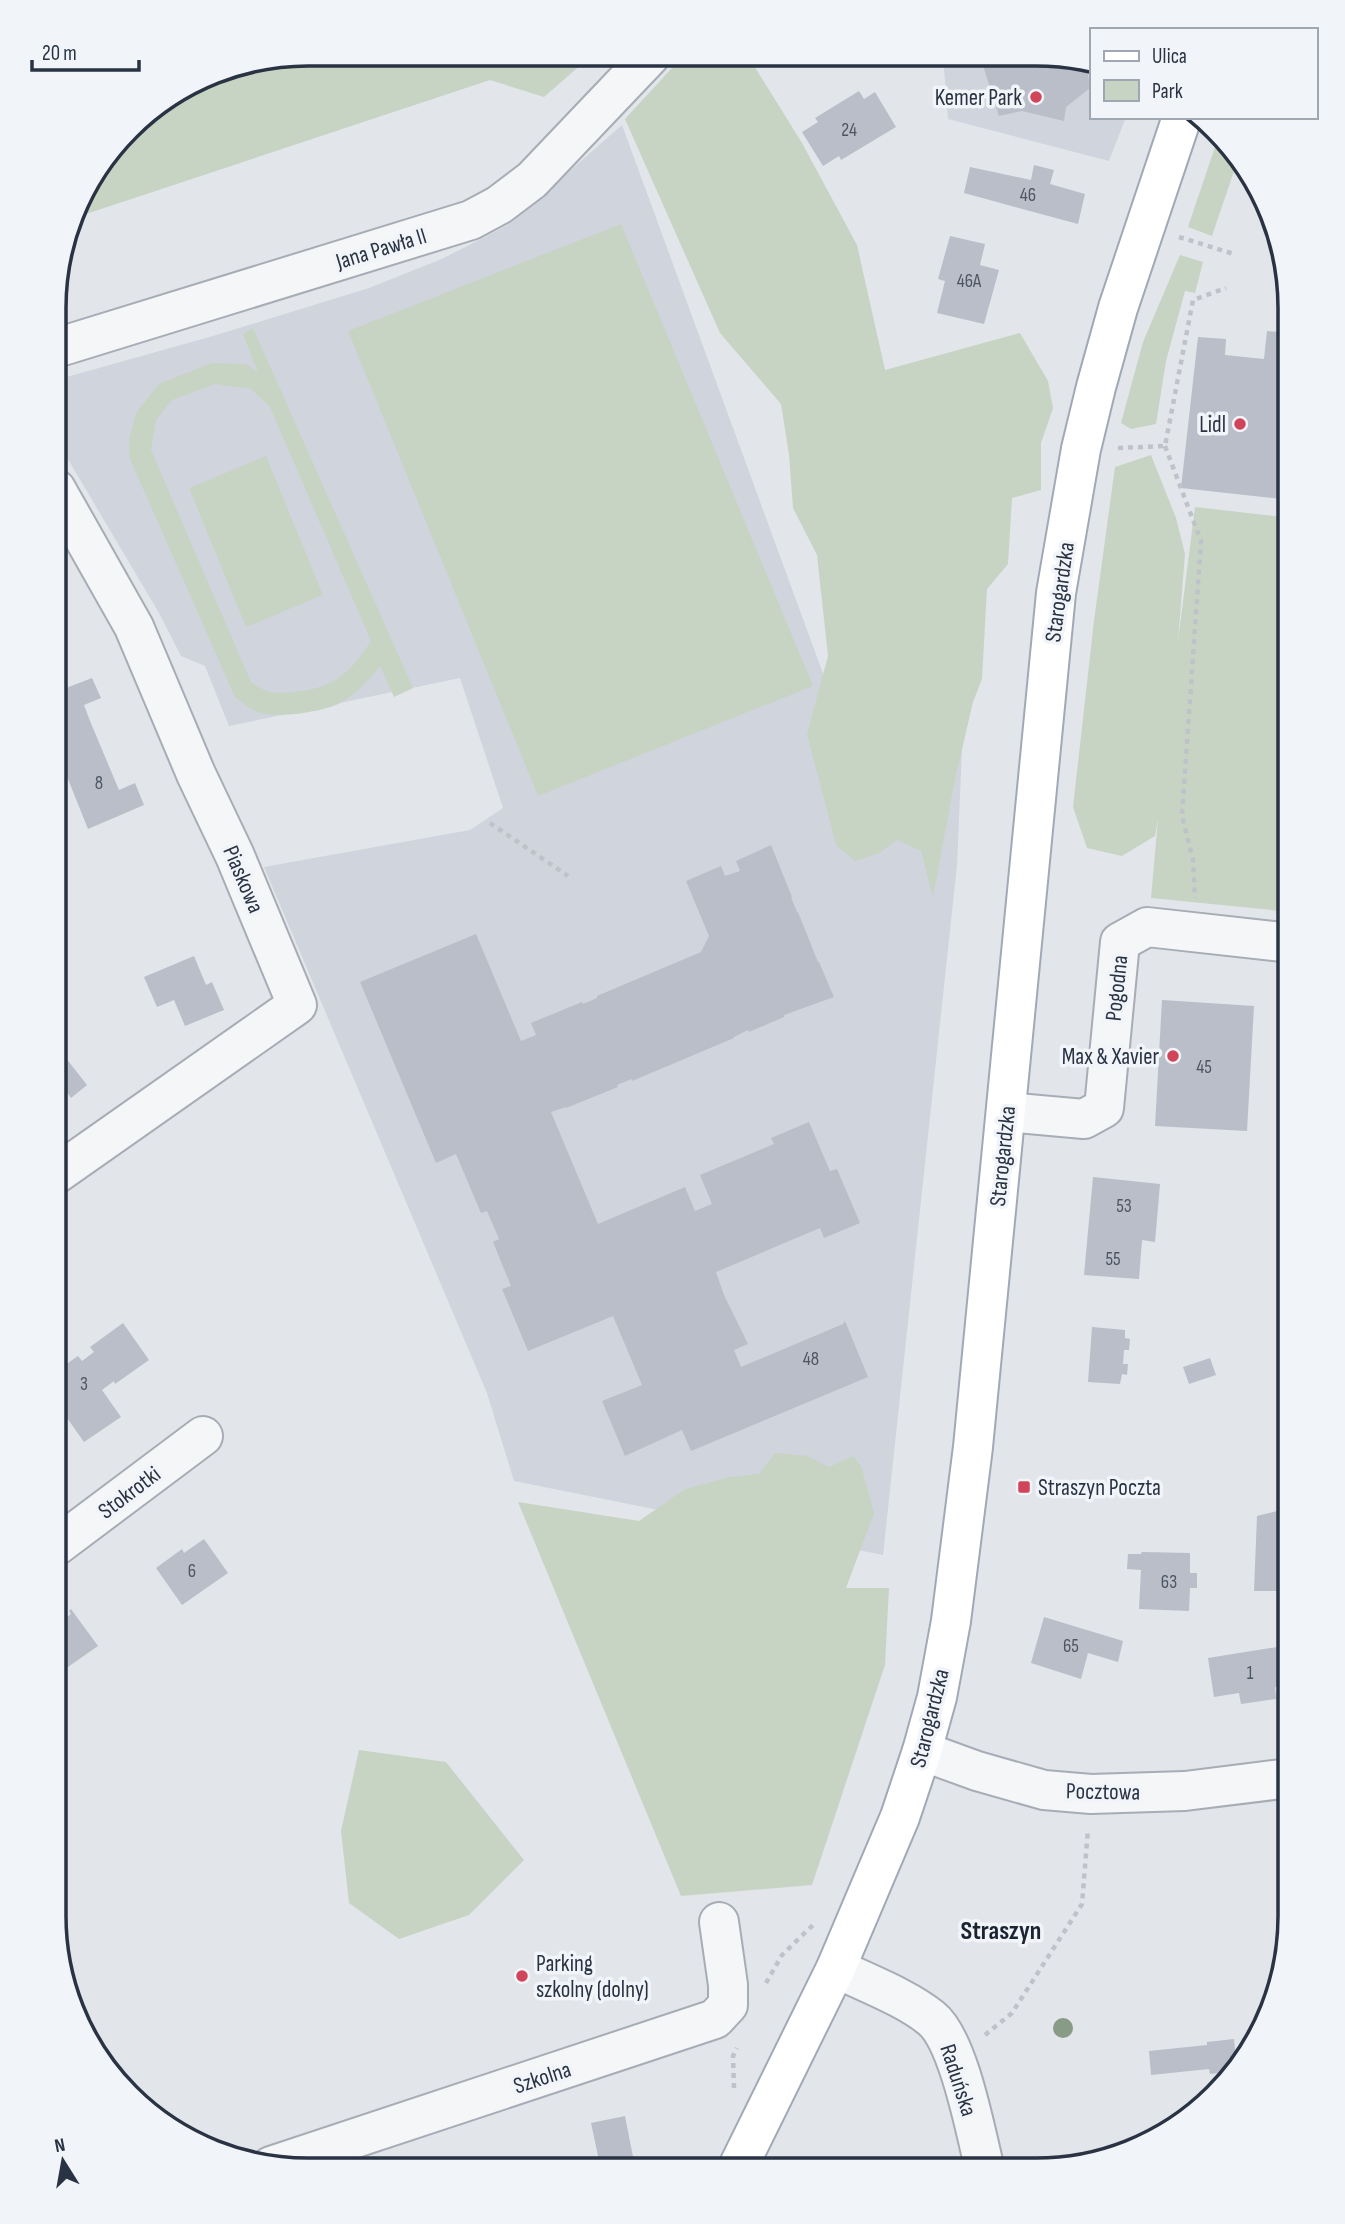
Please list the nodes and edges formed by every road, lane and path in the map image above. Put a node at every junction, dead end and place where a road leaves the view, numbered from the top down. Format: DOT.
graph roads {
  1 [pos="641,66"];
  2 [pos="1181,119"];
  3 [pos="1175,236"];
  4 [pos="1234,254"];
  5 [pos="1226,288"];
  6 [pos="66,345"];
  7 [pos="1165,446"];
  8 [pos="1107,448"];
  9 [pos="66,507"];
  10 [pos="490,823"];
  11 [pos="568,876"];
  12 [pos="1193,932"];
  13 [pos="1278,942"];
  14 [pos="1007,1112"];
  15 [pos="66,1167"];
  16 [pos="203,1436"];
  17 [pos="66,1539"];
  18 [pos="922,1751"];
  19 [pos="1278,1779"];
  20 [pos="1090,1805"];
  21 [pos="719,1922"];
  22 [pos="836,1968"];
  23 [pos="976,2041"];
  24 [pos="298,2157"];
  25 [pos="742,2158"];
  26 [pos="982,2158"];
  1 -- 6 [label="street, Jana Pawła II"];
  2 -- 14 [label="main road, Starogardzka"];
  3 -- 4 [label="path"];
  5 -- 7 [label="path"];
  7 -- 8 [label="path"];
  7 -- 12 [label="path"];
  9 -- 15 [label="street, Piaskowa"];
  10 -- 11 [label="path"];
  12 -- 13 [label="street, Pogodna"];
  12 -- 14 [label="street, Pogodna"];
  14 -- 18 [label="main road, Starogardzka"];
  16 -- 17 [label="street, Stokrotki"];
  18 -- 20 [label="street, Pocztowa"];
  18 -- 22 [label="main road, Starogardzka"];
  19 -- 20 [label="street, Pocztowa"];
  20 -- 23 [label="path"];
  21 -- 24 [label="street, Szkolna"];
  22 -- 25 [label="main road, Starogardzka"];
  22 -- 26 [label="street, Raduńska"];
}
